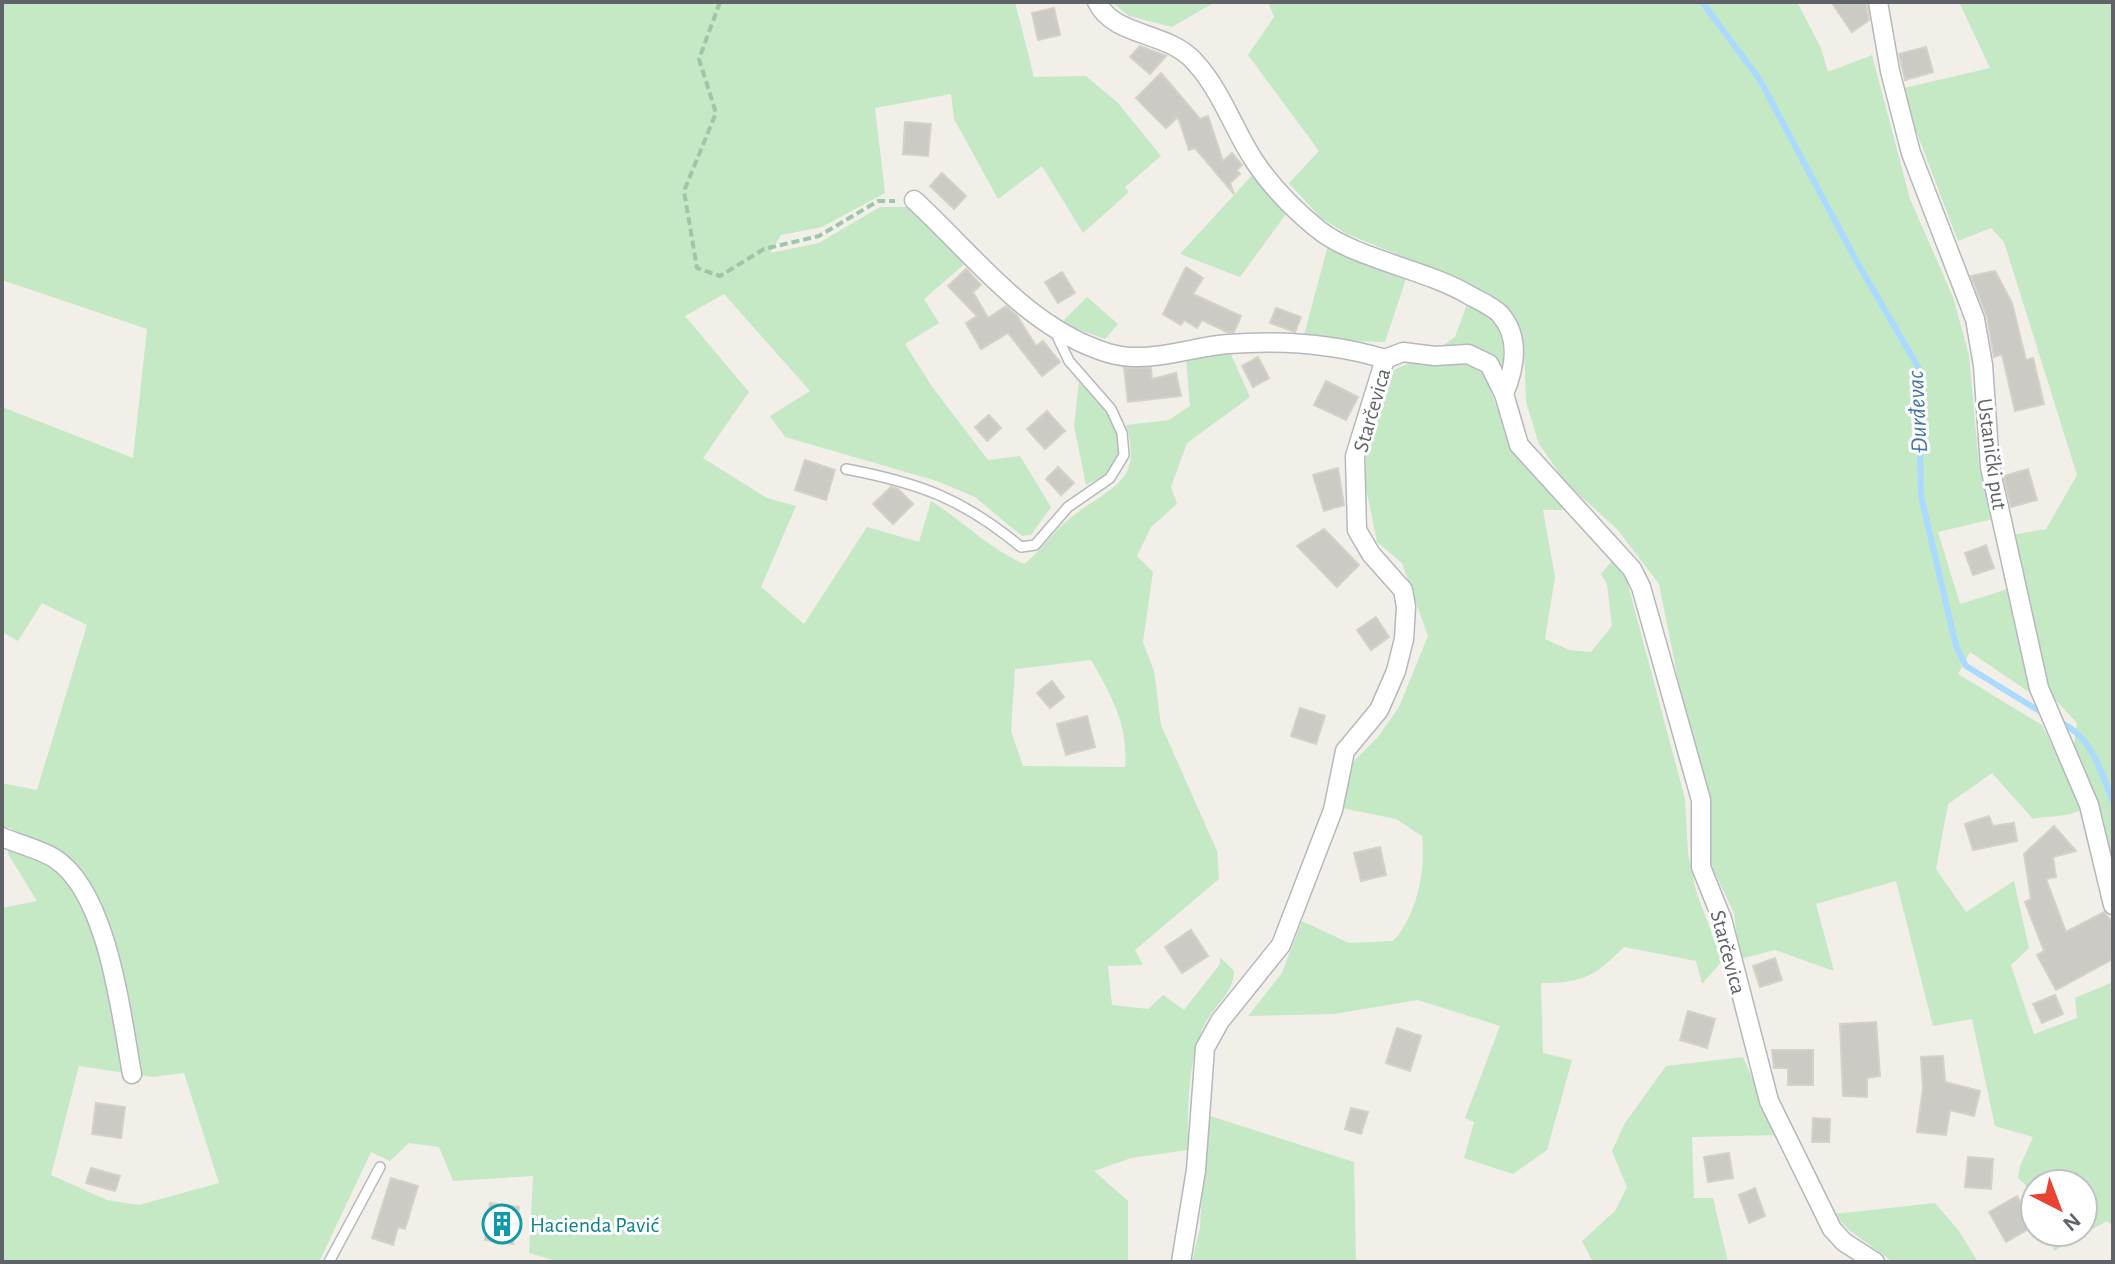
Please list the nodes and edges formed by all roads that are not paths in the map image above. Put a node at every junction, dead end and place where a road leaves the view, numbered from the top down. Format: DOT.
graph roads {
  1 [pos="1097,2"];
  2 [pos="1878,2"];
  3 [pos="914,200"];
  4 [pos="1061,332"];
  5 [pos="1385,359"];
  6 [pos="1504,394"];
  7 [pos="846,469"];
  8 [pos="2,837"];
  9 [pos="2113,905"];
  10 [pos="132,1074"];
  11 [pos="380,1167"];
  12 [pos="329,1262"];
  13 [pos="1181,1262"];
  14 [pos="1875,1262"];
  1 -- 6 [label="street"];
  2 -- 9 [label="street, Ustanički put"];
  3 -- 4 [label="street"];
  4 -- 5 [label="street"];
  4 -- 7 [label="lane"];
  5 -- 6 [label="street, Starčevica"];
  5 -- 13 [label="street, Starčevica"];
  6 -- 14 [label="street, Starčevica"];
  8 -- 10 [label="street"];
  11 -- 12 [label="lane"];
}
